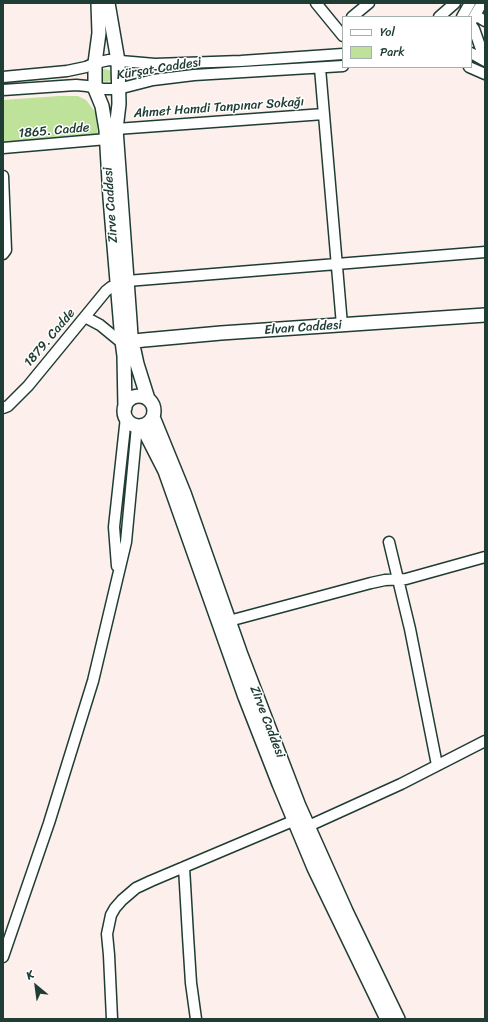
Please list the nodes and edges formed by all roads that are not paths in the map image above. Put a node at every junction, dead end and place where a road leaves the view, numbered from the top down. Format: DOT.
graph roads {
  1 [pos="98,3"];
  2 [pos="108,3"];
  3 [pos="316,3"];
  4 [pos="369,3"];
  5 [pos="470,3"];
  6 [pos="482,3"];
  7 [pos="453,4"];
  8 [pos="353,16"];
  9 [pos="440,16"];
  10 [pos="463,16"];
  11 [pos="472,21"];
  12 [pos="485,21"];
  13 [pos="341,30"];
  14 [pos="342,54"];
  15 [pos="472,54"];
  16 [pos="485,55"];
  17 [pos="118,61"];
  18 [pos="485,61"];
  19 [pos="96,63"];
  20 [pos="342,66"];
  21 [pos="320,68"];
  22 [pos="471,68"];
  23 [pos="485,74"];
  24 [pos="3,77"];
  25 [pos="95,88"];
  26 [pos="118,89"];
  27 [pos="3,90"];
  28 [pos="324,114"];
  29 [pos="116,129"];
  30 [pos="107,139"];
  31 [pos="3,148"];
  32 [pos="3,176"];
  33 [pos="485,252"];
  34 [pos="3,254"];
  35 [pos="337,264"];
  36 [pos="122,283"];
  37 [pos="485,315"];
  38 [pos="85,317"];
  39 [pos="342,325"];
  40 [pos="127,342"];
  41 [pos="148,399"];
  42 [pos="3,408"];
  43 [pos="125,413"];
  44 [pos="153,417"];
  45 [pos="139,426"];
  46 [pos="389,542"];
  47 [pos="485,557"];
  48 [pos="118,576"];
  49 [pos="398,580"];
  50 [pos="229,621"];
  51 [pos="485,741"];
  52 [pos="437,765"];
  53 [pos="301,824"];
  54 [pos="184,867"];
  55 [pos="3,957"];
  56 [pos="112,1019"];
  57 [pos="196,1019"];
  58 [pos="387,1019"];
  59 [pos="398,1019"];
  1 -- 19 [label="main road, Zirve Caddesi"];
  2 -- 17 [label="main road, Zirve Caddesi"];
  3 -- 13 [label="street"];
  4 -- 8 [label="street"];
  5 -- 10 [label="street"];
  6 -- 11 [label="street"];
  7 -- 9 [label="street"];
  11 -- 12 [label="street"];
  11 -- 16 [label="street"];
  14 -- 17 [label="street, Kürşat Caddesi"];
  15 -- 18 [label="street"];
  17 -- 19 [label="street, Kürşat Caddesi"];
  17 -- 26 [label="main road, Zirve Caddesi"];
  19 -- 24 [label="street, Kürşat Caddesi"];
  19 -- 25 [label="main road, Zirve Caddesi"];
  20 -- 21 [label="street, Kürşat Caddesi"];
  21 -- 26 [label="street, Kürşat Caddesi"];
  21 -- 28 [label="street"];
  22 -- 23 [label="street"];
  25 -- 26 [label="street, Kürşat Caddesi"];
  25 -- 27 [label="street, Kürşat Caddesi"];
  25 -- 30 [label="main road, Zirve Caddesi"];
  26 -- 29 [label="main road, Zirve Caddesi"];
  28 -- 29 [label="street, Ahmet Hamdi Tanpınar Sokağı"];
  28 -- 35 [label="street"];
  29 -- 36 [label="main road, Zirve Caddesi"];
  30 -- 31 [label="street, 1865. Cadde"];
  30 -- 36 [label="main road, Zirve Caddesi"];
  32 -- 34 [label="street"];
  33 -- 35 [label="street"];
  35 -- 36 [label="street"];
  35 -- 39 [label="street"];
  36 -- 38 [label="street, 1879. Cadde"];
  36 -- 40 [label="main road, Zirve Caddesi"];
  37 -- 39 [label="main road, Elvan Caddesi"];
  38 -- 40 [label="street"];
  38 -- 42 [label="street, 1879. Cadde"];
  39 -- 40 [label="main road, Elvan Caddesi"];
  40 -- 41 [label="main road, Zirve Caddesi"];
  40 -- 43 [label="main road, Zirve Caddesi"];
  41 -- 43 [label="main road"];
  41 -- 44 [label="main road"];
  43 -- 45 [label="main road"];
  43 -- 48 [label="street"];
  44 -- 45 [label="main road"];
  44 -- 50 [label="main road, Zirve Caddesi"];
  45 -- 48 [label="street"];
  45 -- 53 [label="main road, Zirve Caddesi"];
  46 -- 49 [label="street"];
  47 -- 49 [label="street"];
  48 -- 55 [label="street"];
  49 -- 50 [label="street"];
  49 -- 52 [label="street"];
  50 -- 53 [label="main road, Zirve Caddesi"];
  51 -- 52 [label="street"];
  52 -- 53 [label="street"];
  53 -- 54 [label="street"];
  53 -- 58 [label="main road, Zirve Caddesi"];
  53 -- 59 [label="main road, Zirve Caddesi"];
  54 -- 56 [label="street"];
  54 -- 57 [label="street"];
}
